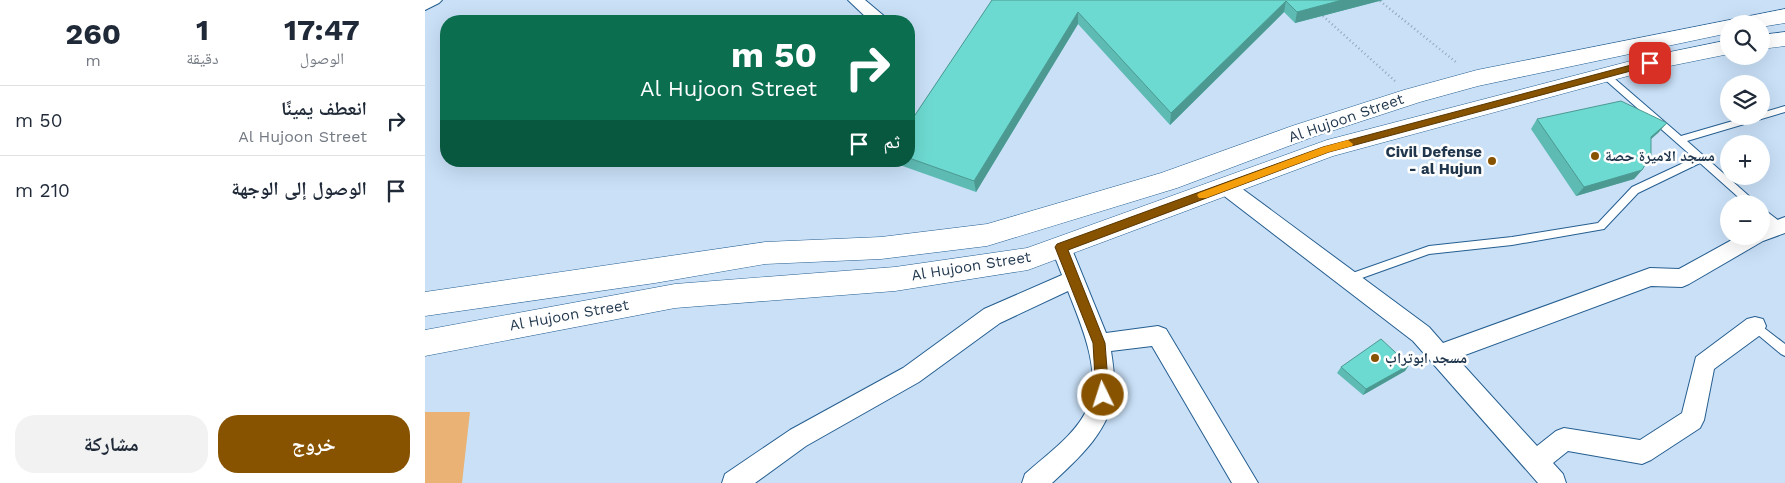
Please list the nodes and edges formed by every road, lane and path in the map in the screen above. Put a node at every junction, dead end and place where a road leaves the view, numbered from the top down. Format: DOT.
graph roads {
  1 [pos="434,0"];
  2 [pos="856,0"];
  3 [pos="1380,1"];
  4 [pos="425,5"];
  5 [pos="874,15"];
  6 [pos="1323,16"];
  7 [pos="1785,16"];
  8 [pos="1770,19"];
  9 [pos="1720,28"];
  10 [pos="1785,39"];
  11 [pos="1770,41"];
  12 [pos="1720,49"];
  13 [pos="1605,75"];
  14 [pos="1477,78"];
  15 [pos="1411,96"];
  16 [pos="1785,109"];
  17 [pos="1770,113"];
  18 [pos="1731,125"];
  19 [pos="1680,140"];
  20 [pos="1701,158"];
  21 [pos="1226,187"];
  22 [pos="1743,195"];
  23 [pos="1770,218"];
  24 [pos="1783,228"];
  25 [pos="1770,232"];
  26 [pos="1740,245"];
  27 [pos="1061,247"];
  28 [pos="1074,279"];
  29 [pos="1347,279"];
  30 [pos="425,288"];
  31 [pos="496,295"];
  32 [pos="425,304"];
  33 [pos="1755,326"];
  34 [pos="485,330"];
  35 [pos="425,339"];
  36 [pos="425,343"];
  37 [pos="1099,343"];
  38 [pos="1785,351"];
  39 [pos="1439,355"];
  40 [pos="1536,462"];
  41 [pos="734,483"];
  42 [pos="1034,483"];
  43 [pos="1246,483"];
  44 [pos="1554,483"];
  1 -- 4 [label="street"];
  2 -- 5 [label="street"];
  3 -- 14 [label="path"];
  6 -- 15 [label="path"];
  7 -- 8 [label="main road"];
  9 -- 14 [label="main road, Al Hujoon Street"];
  10 -- 11 [label="main road"];
  12 -- 13 [label="main road, Al Hujoon Street"];
  13 -- 19 [label="lane"];
  13 -- 21 [label="main road, Al Hujoon Street"];
  14 -- 15 [label="main road, Al Hujoon Street"];
  15 -- 31 [label="main road, Al Hujoon Street"];
  16 -- 17 [label="lane"];
  18 -- 19 [label="lane"];
  19 -- 20 [label="lane"];
  20 -- 22 [label="lane"];
  20 -- 29 [label="lane"];
  21 -- 27 [label="main road, Al Hujoon Street"];
  21 -- 29 [label="street"];
  23 -- 24 [label="lane"];
  24 -- 25 [label="street"];
  26 -- 39 [label="street"];
  27 -- 28 [label="street"];
  27 -- 34 [label="main road, Al Hujoon Street"];
  28 -- 37 [label="street"];
  28 -- 41 [label="street"];
  29 -- 39 [label="street"];
  30 -- 31 [label="main road"];
  31 -- 32 [label="main road"];
  33 -- 38 [label="lane"];
  33 -- 40 [label="street"];
  34 -- 35 [label="main road"];
  34 -- 36 [label="main road"];
  37 -- 42 [label="street"];
  37 -- 43 [label="street"];
  39 -- 40 [label="street"];
  40 -- 44 [label="street"];
}
